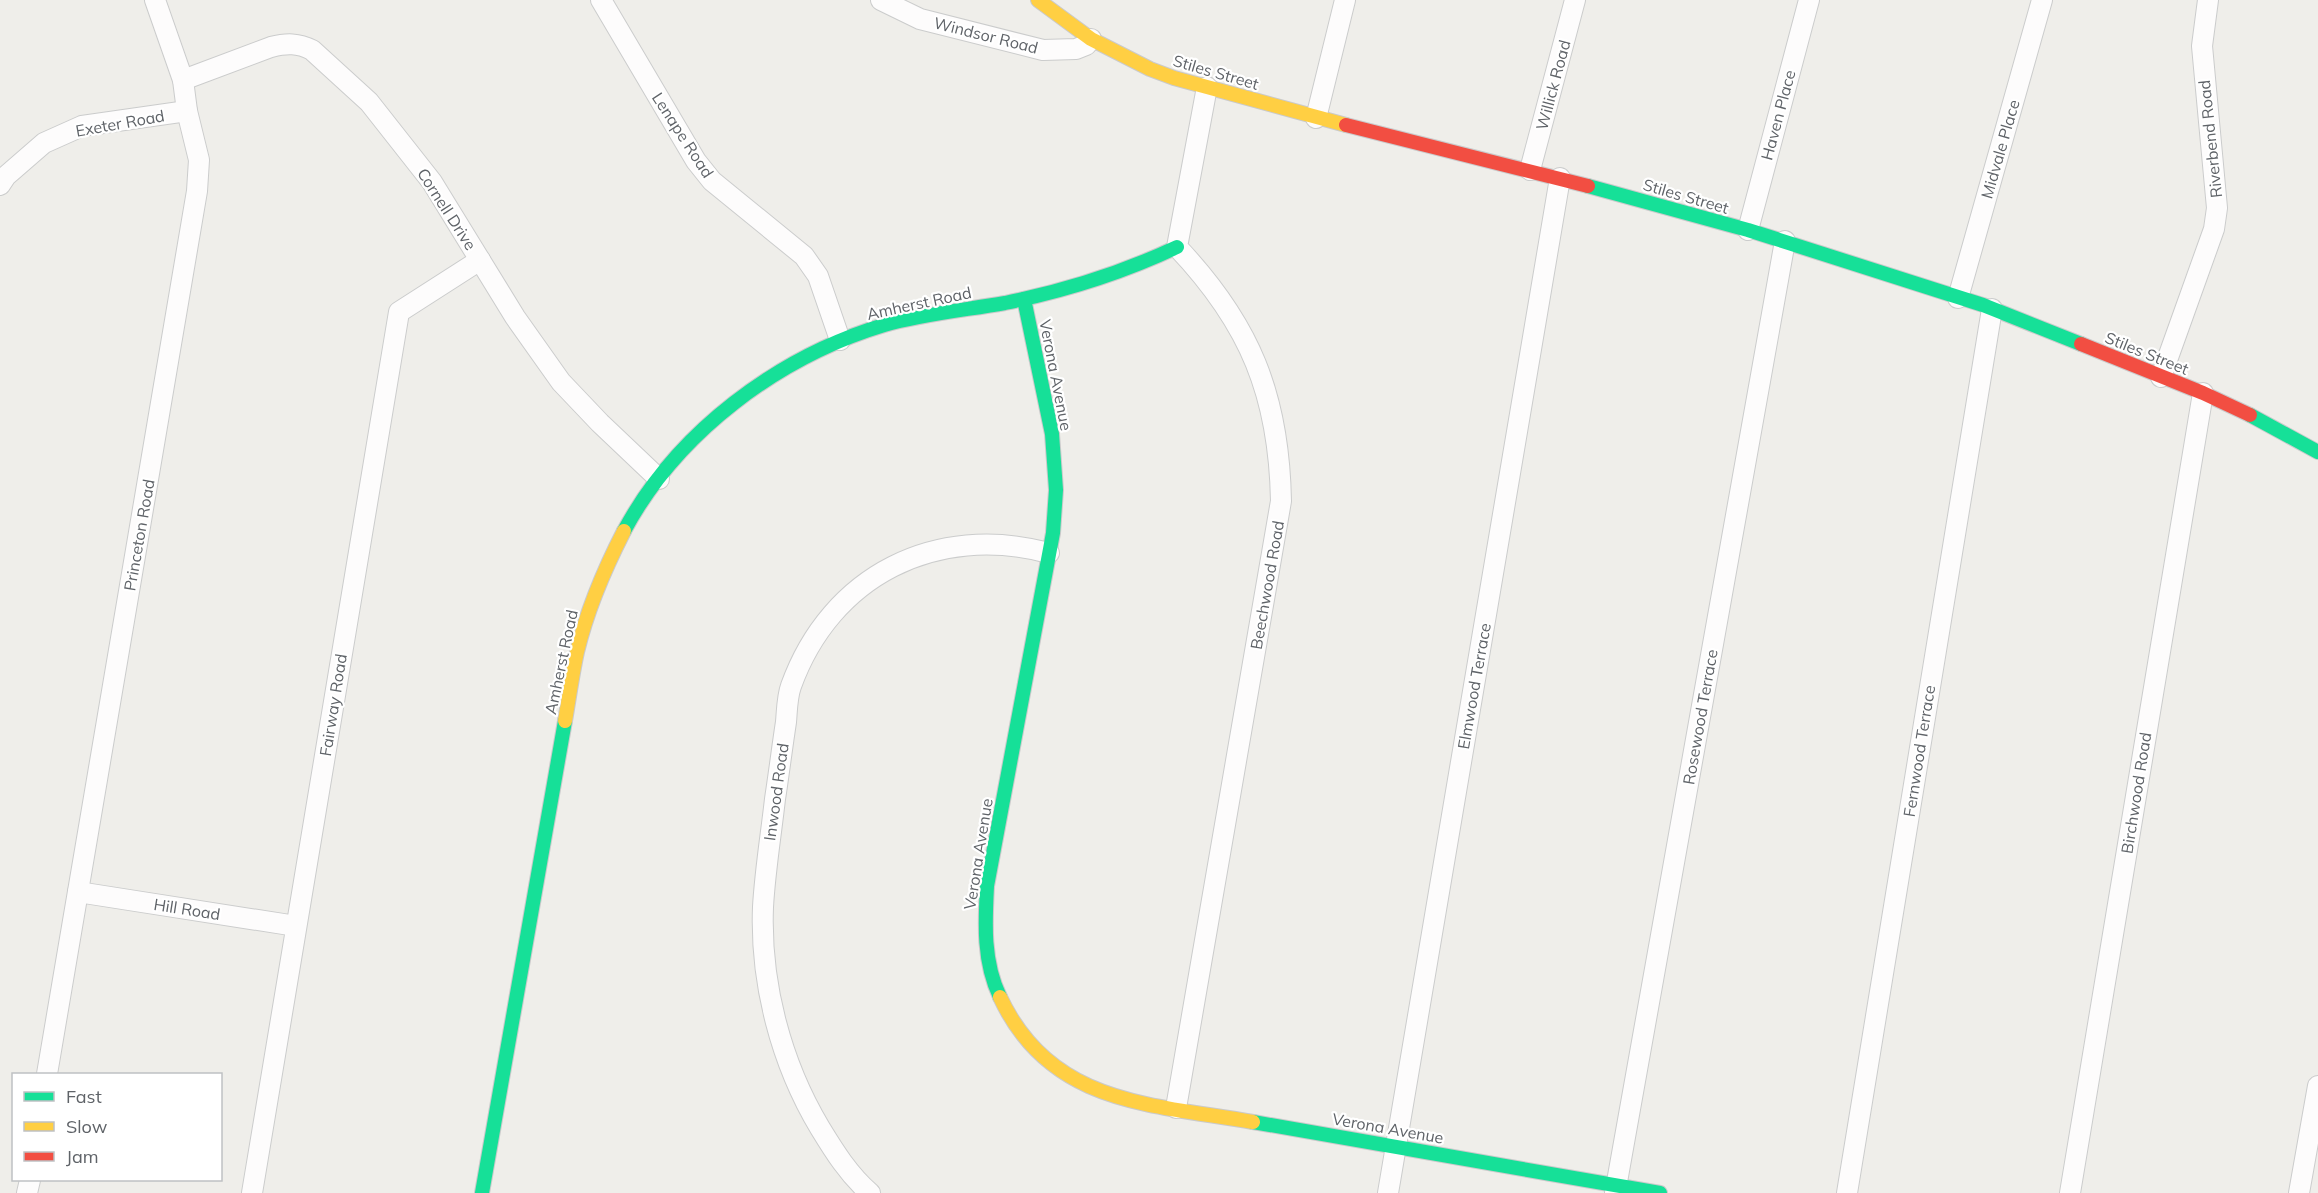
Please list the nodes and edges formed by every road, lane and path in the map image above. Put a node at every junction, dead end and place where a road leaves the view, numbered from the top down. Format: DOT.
graph roads {
  1 [pos="155,0"];
  2 [pos="601,0"];
  3 [pos="881,0"];
  4 [pos="1038,0"];
  5 [pos="1345,0"];
  6 [pos="1575,0"];
  7 [pos="1809,0"];
  8 [pos="2042,0"];
  9 [pos="2208,0"];
  10 [pos="1091,39"];
  11 [pos="183,80"];
  12 [pos="1207,87"];
  13 [pos="187,111"];
  14 [pos="1316,118"];
  15 [pos="1530,170"];
  16 [pos="1560,178"];
  17 [pos="0,185"];
  18 [pos="1748,230"];
  19 [pos="1785,241"];
  20 [pos="1177,247"];
  21 [pos="480,260"];
  22 [pos="1958,298"];
  23 [pos="1024,299"];
  24 [pos="1992,309"];
  25 [pos="840,340"];
  26 [pos="2161,376"];
  27 [pos="2203,393"];
  28 [pos="2316,445"];
  29 [pos="659,479"];
  30 [pos="1049,553"];
  31 [pos="78,892"];
  32 [pos="296,926"];
  33 [pos="47,1073"];
  34 [pos="2318,1086"];
  35 [pos="1176,1108"];
  36 [pos="1396,1146"];
  37 [pos="1615,1189"];
  38 [pos="252,1193"];
  39 [pos="482,1193"];
  40 [pos="870,1193"];
  41 [pos="1388,1193"];
  42 [pos="1660,1193"];
  43 [pos="1847,1193"];
  44 [pos="2070,1193"];
  45 [pos="2299,1193"];
  1 -- 11 [label="street, Princeton Road"];
  2 -- 25 [label="street, Lenape Road"];
  3 -- 10 [label="street, Windsor Road"];
  4 -- 10 [label="street, Stiles Street"];
  5 -- 14 [label="street"];
  6 -- 15 [label="street, Willick Road"];
  7 -- 18 [label="street, Haven Place"];
  8 -- 22 [label="street, Midvale Place"];
  9 -- 26 [label="street, Riverbend Road"];
  10 -- 12 [label="street, Stiles Street"];
  11 -- 13 [label="street, Princeton Road"];
  11 -- 21 [label="street, Cornell Drive"];
  12 -- 14 [label="street, Stiles Street"];
  12 -- 20 [label="street"];
  13 -- 17 [label="street, Exeter Road"];
  13 -- 31 [label="street, Princeton Road"];
  14 -- 15 [label="street, Stiles Street"];
  15 -- 16 [label="street, Stiles Street"];
  16 -- 18 [label="street, Stiles Street"];
  16 -- 36 [label="street, Elmwood Terrace"];
  18 -- 19 [label="street, Stiles Street"];
  19 -- 22 [label="street, Stiles Street"];
  19 -- 37 [label="street, Rosewood Terrace"];
  20 -- 23 [label="street, Amherst Road"];
  20 -- 35 [label="street, Beechwood Road"];
  21 -- 29 [label="street, Cornell Drive"];
  21 -- 32 [label="street, Fairway Road"];
  22 -- 24 [label="street, Stiles Street"];
  23 -- 25 [label="street, Amherst Road"];
  23 -- 30 [label="street, Verona Avenue"];
  24 -- 26 [label="street, Stiles Street"];
  24 -- 43 [label="street, Fernwood Terrace"];
  25 -- 29 [label="street, Amherst Road"];
  26 -- 27 [label="street, Stiles Street"];
  27 -- 28 [label="street, Stiles Street"];
  27 -- 44 [label="street, Birchwood Road"];
  29 -- 39 [label="street, Amherst Road"];
  30 -- 35 [label="street, Verona Avenue"];
  30 -- 40 [label="street, Inwood Road"];
  31 -- 32 [label="street, Hill Road"];
  31 -- 33 [label="street, Princeton Road"];
  32 -- 38 [label="street, Fairway Road"];
  34 -- 45 [label="street"];
  35 -- 36 [label="street, Verona Avenue"];
  36 -- 37 [label="street, Verona Avenue"];
  36 -- 41 [label="street, Elmwood Terrace"];
  37 -- 42 [label="street, Verona Avenue"];
}
